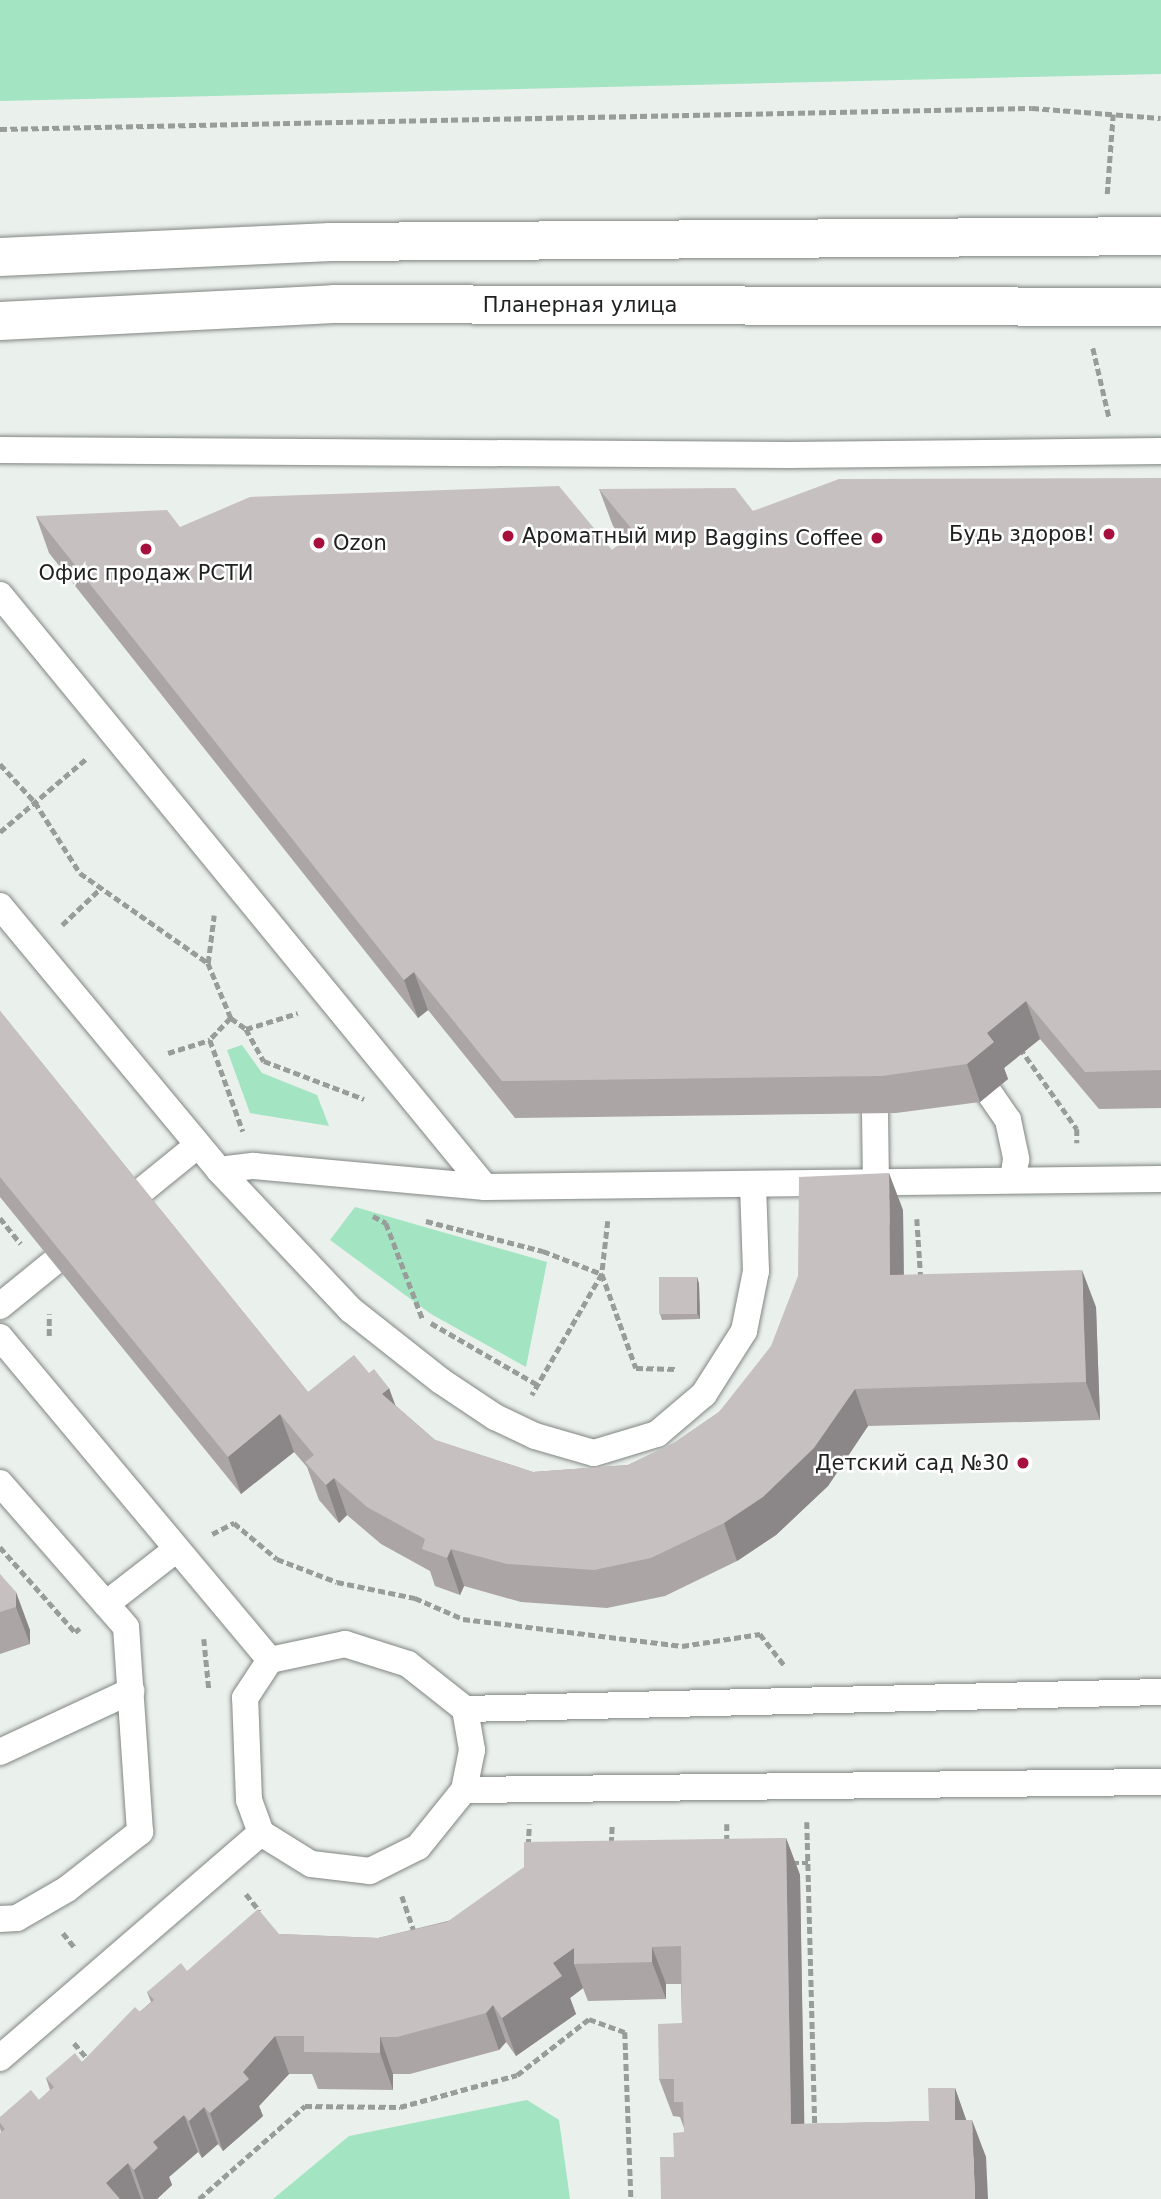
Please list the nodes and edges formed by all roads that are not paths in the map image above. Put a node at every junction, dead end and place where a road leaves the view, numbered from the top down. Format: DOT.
graph roads {
  1 [pos="1161,236"];
  2 [pos="0,257"];
  3 [pos="1161,307"];
  4 [pos="0,321"];
  5 [pos="0,450"];
  6 [pos="1161,451"];
  7 [pos="0,595"];
  8 [pos="0,906"];
  9 [pos="958,1050"];
  10 [pos="875,1113"];
  11 [pos="198,1145"];
  12 [pos="219,1170"];
  13 [pos="1161,1179"];
  14 [pos="1013,1180"];
  15 [pos="876,1182"];
  16 [pos="753,1185"];
  17 [pos="485,1187"];
  18 [pos="134,1197"];
  19 [pos="48,1267"];
  20 [pos="0,1306"];
  21 [pos="0,1337"];
  22 [pos="4,1494"];
  23 [pos="174,1550"];
  24 [pos="106,1604"];
  25 [pos="271,1660"];
  26 [pos="131,1691"];
  27 [pos="1161,1692"];
  28 [pos="465,1709"];
  29 [pos="0,1752"];
  30 [pos="1161,1782"];
  31 [pos="464,1790"];
  32 [pos="261,1833"];
  33 [pos="0,1919"];
  34 [pos="0,2058"];
  1 -- 2 [label="street"];
  3 -- 4 [label="street, Планерная улица"];
  5 -- 6 [label="lane"];
  7 -- 17 [label="lane"];
  8 -- 11 [label="lane"];
  9 -- 14 [label="lane"];
  10 -- 15 [label="lane"];
  11 -- 12 [label="lane"];
  11 -- 18 [label="lane"];
  12 -- 16 [label="lane"];
  12 -- 17 [label="lane"];
  13 -- 14 [label="lane"];
  14 -- 15 [label="lane"];
  15 -- 16 [label="lane"];
  16 -- 17 [label="lane"];
  19 -- 20 [label="lane"];
  21 -- 23 [label="lane"];
  22 -- 24 [label="lane"];
  23 -- 24 [label="lane"];
  23 -- 25 [label="lane"];
  24 -- 26 [label="lane"];
  25 -- 28 [label="lane"];
  25 -- 32 [label="lane"];
  26 -- 29 [label="lane"];
  26 -- 33 [label="lane"];
  27 -- 28 [label="lane"];
  28 -- 31 [label="lane"];
  30 -- 31 [label="lane"];
  31 -- 32 [label="lane"];
  32 -- 34 [label="lane"];
}
